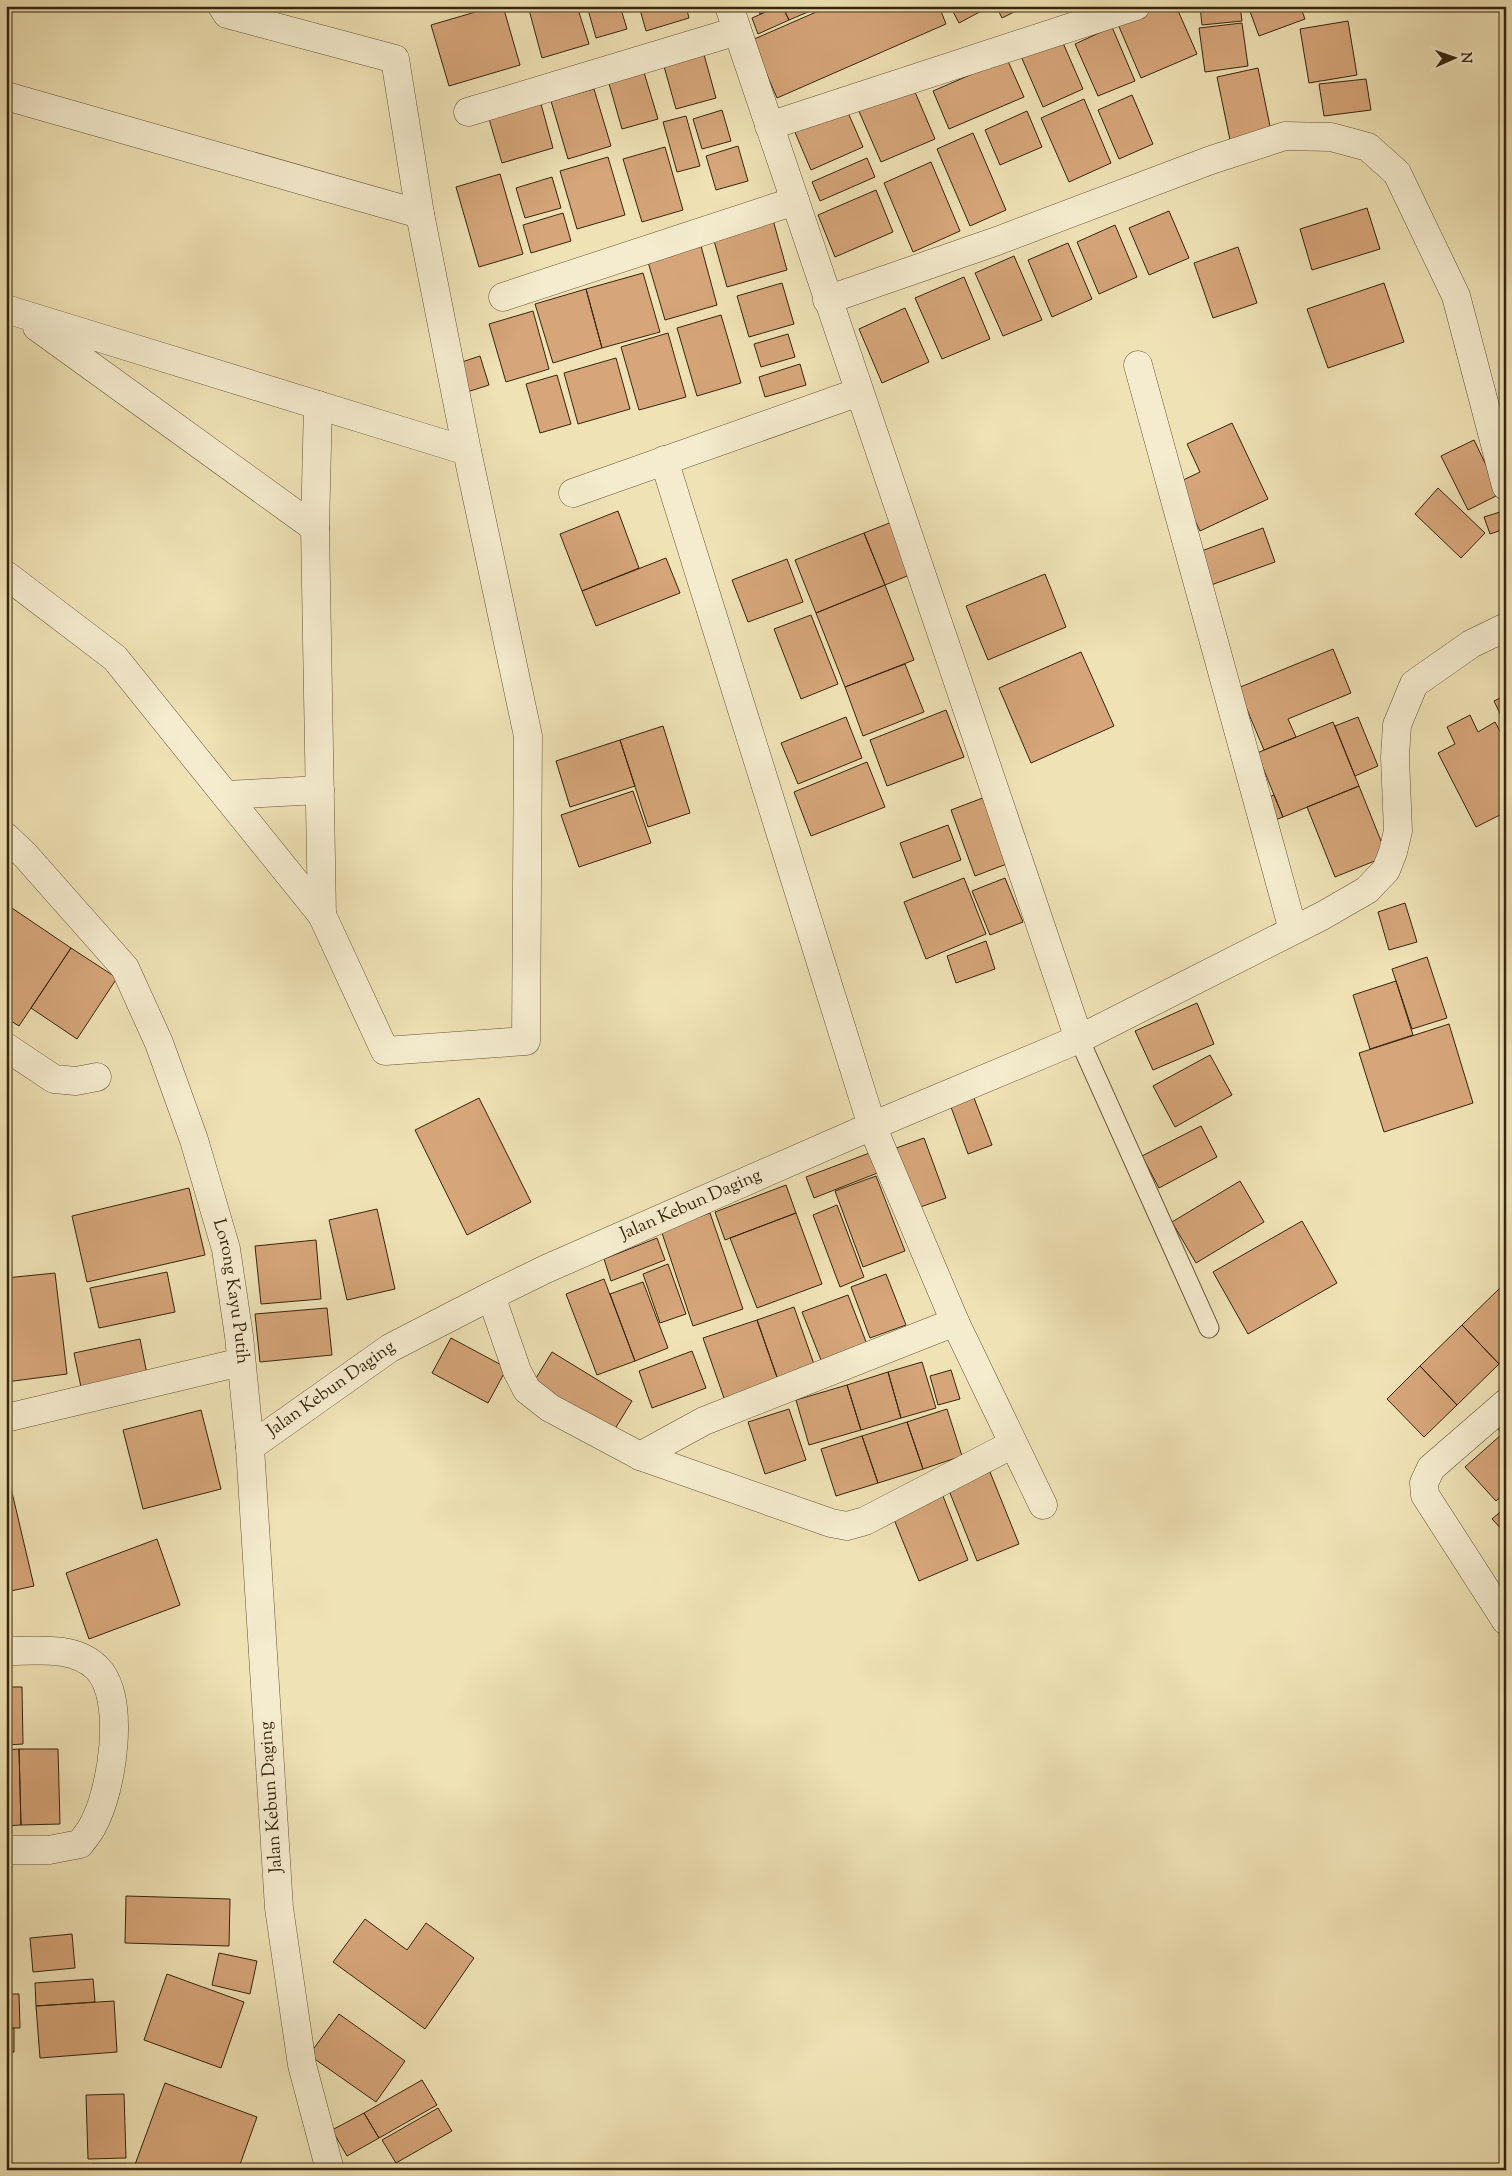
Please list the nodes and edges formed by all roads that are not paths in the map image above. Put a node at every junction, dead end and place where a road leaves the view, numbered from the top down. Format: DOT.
graph roads {
  1 [pos="222,6"];
  2 [pos="1136,6"];
  3 [pos="733,18"];
  4 [pos="6,96"];
  5 [pos="468,112"];
  6 [pos="769,126"];
  7 [pos="795,202"];
  8 [pos="420,214"];
  9 [pos="503,296"];
  10 [pos="827,300"];
  11 [pos="12,311"];
  12 [pos="1138,365"];
  13 [pos="859,392"];
  14 [pos="318,405"];
  15 [pos="467,451"];
  16 [pos="664,460"];
  17 [pos="1506,486"];
  18 [pos="573,493"];
  19 [pos="315,528"];
  20 [pos="6,575"];
  21 [pos="1506,626"];
  22 [pos="320,790"];
  23 [pos="226,795"];
  24 [pos="6,837"];
  25 [pos="322,915"];
  26 [pos="1293,930"];
  27 [pos="1079,1039"];
  28 [pos="6,1046"];
  29 [pos="97,1077"];
  30 [pos="872,1126"];
  31 [pos="491,1296"];
  32 [pos="955,1322"];
  33 [pos="1209,1328"];
  34 [pos="241,1362"];
  35 [pos="1506,1402"];
  36 [pos="6,1418"];
  37 [pos="1013,1444"];
  38 [pos="250,1447"];
  39 [pos="640,1456"];
  40 [pos="1043,1505"];
  41 [pos="1505,1618"];
  42 [pos="6,1652"];
  43 [pos="6,1850"];
  44 [pos="330,2170"];
  1 -- 8 [label="street"];
  2 -- 6 [label="street"];
  3 -- 5 [label="street"];
  3 -- 6 [label="street"];
  4 -- 8 [label="street"];
  6 -- 7 [label="street"];
  7 -- 9 [label="street"];
  7 -- 10 [label="street"];
  8 -- 15 [label="street"];
  10 -- 13 [label="street"];
  10 -- 17 [label="street"];
  11 -- 14 [label="street"];
  11 -- 19 [label="street"];
  12 -- 26 [label="street"];
  13 -- 16 [label="street"];
  13 -- 27 [label="street"];
  14 -- 15 [label="street"];
  14 -- 19 [label="street"];
  15 -- 25 [label="street"];
  16 -- 18 [label="street"];
  16 -- 30 [label="street"];
  19 -- 22 [label="street"];
  20 -- 23 [label="street"];
  21 -- 26 [label="street, Jalan Kebun Daging"];
  22 -- 23 [label="street"];
  22 -- 25 [label="street"];
  23 -- 25 [label="street"];
  24 -- 34 [label="street, Lorong Kayu Putih"];
  26 -- 27 [label="street, Jalan Kebun Daging"];
  27 -- 30 [label="street, Jalan Kebun Daging"];
  27 -- 33 [label="lane"];
  28 -- 29 [label="street"];
  30 -- 31 [label="street, Jalan Kebun Daging"];
  30 -- 32 [label="street"];
  31 -- 38 [label="street, Jalan Kebun Daging"];
  31 -- 39 [label="street"];
  32 -- 37 [label="street"];
  32 -- 39 [label="street"];
  34 -- 36 [label="street"];
  34 -- 38 [label="street, Lorong Kayu Putih"];
  35 -- 41 [label="street"];
  37 -- 39 [label="street"];
  37 -- 40 [label="street"];
  38 -- 44 [label="street, Jalan Kebun Daging"];
  42 -- 43 [label="street"];
}
